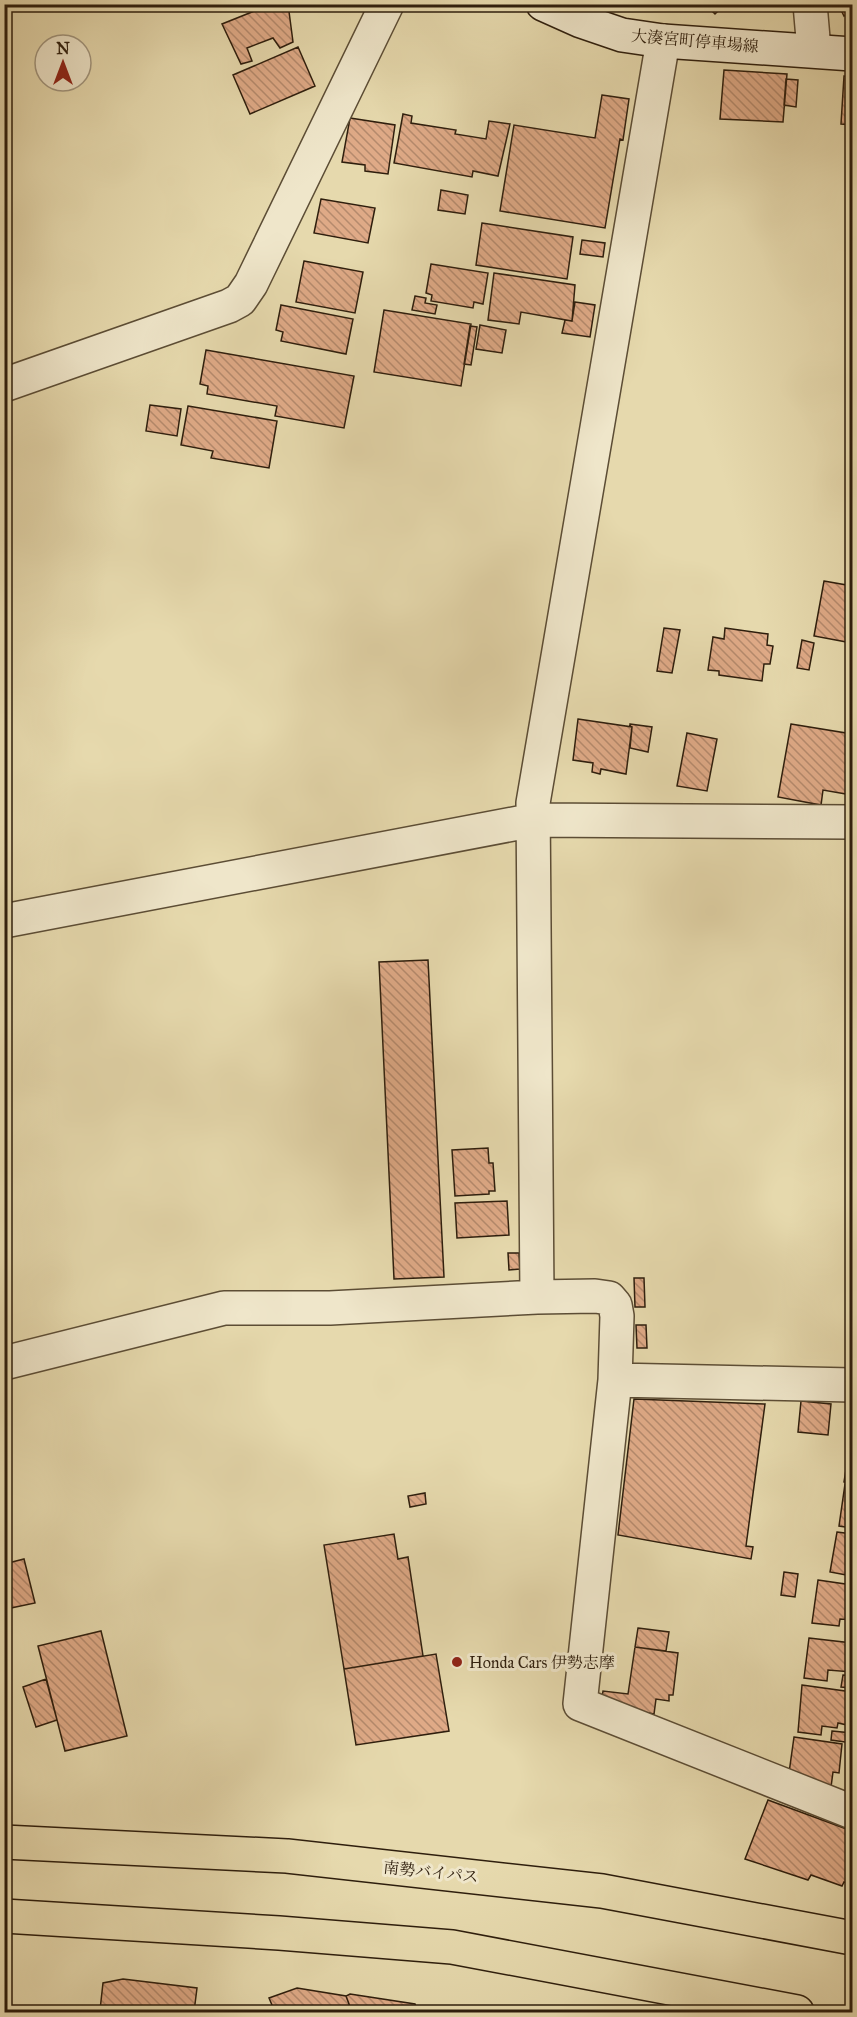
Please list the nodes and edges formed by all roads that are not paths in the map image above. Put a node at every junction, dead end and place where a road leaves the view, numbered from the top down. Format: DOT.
graph roads {
  1 [pos="387,4"];
  2 [pos="543,4"];
  3 [pos="810,4"];
  4 [pos="663,41"];
  5 [pos="814,50"];
  6 [pos="852,54"];
  7 [pos="4,385"];
  8 [pos="534,820"];
  9 [pos="852,822"];
  10 [pos="4,921"];
  11 [pos="537,1297"];
  12 [pos="4,1363"];
  13 [pos="615,1380"];
  14 [pos="852,1385"];
  15 [pos="852,1812"];
  16 [pos="4,1842"];
  17 [pos="4,1916"];
  18 [pos="852,1938"];
  19 [pos="796,2013"];
  1 -- 7 [label="street"];
  2 -- 4 [label="street, 大湊宮町停車場線"];
  3 -- 5 [label="street"];
  4 -- 5 [label="street, 大湊宮町停車場線"];
  4 -- 8 [label="street"];
  5 -- 6 [label="street, 大湊宮町停車場線"];
  8 -- 9 [label="street"];
  8 -- 10 [label="street"];
  8 -- 11 [label="street"];
  11 -- 12 [label="street"];
  11 -- 13 [label="street"];
  13 -- 14 [label="street"];
  13 -- 15 [label="street"];
  16 -- 18 [label="highway, 南勢バイパス"];
  17 -- 19 [label="highway"];
}
